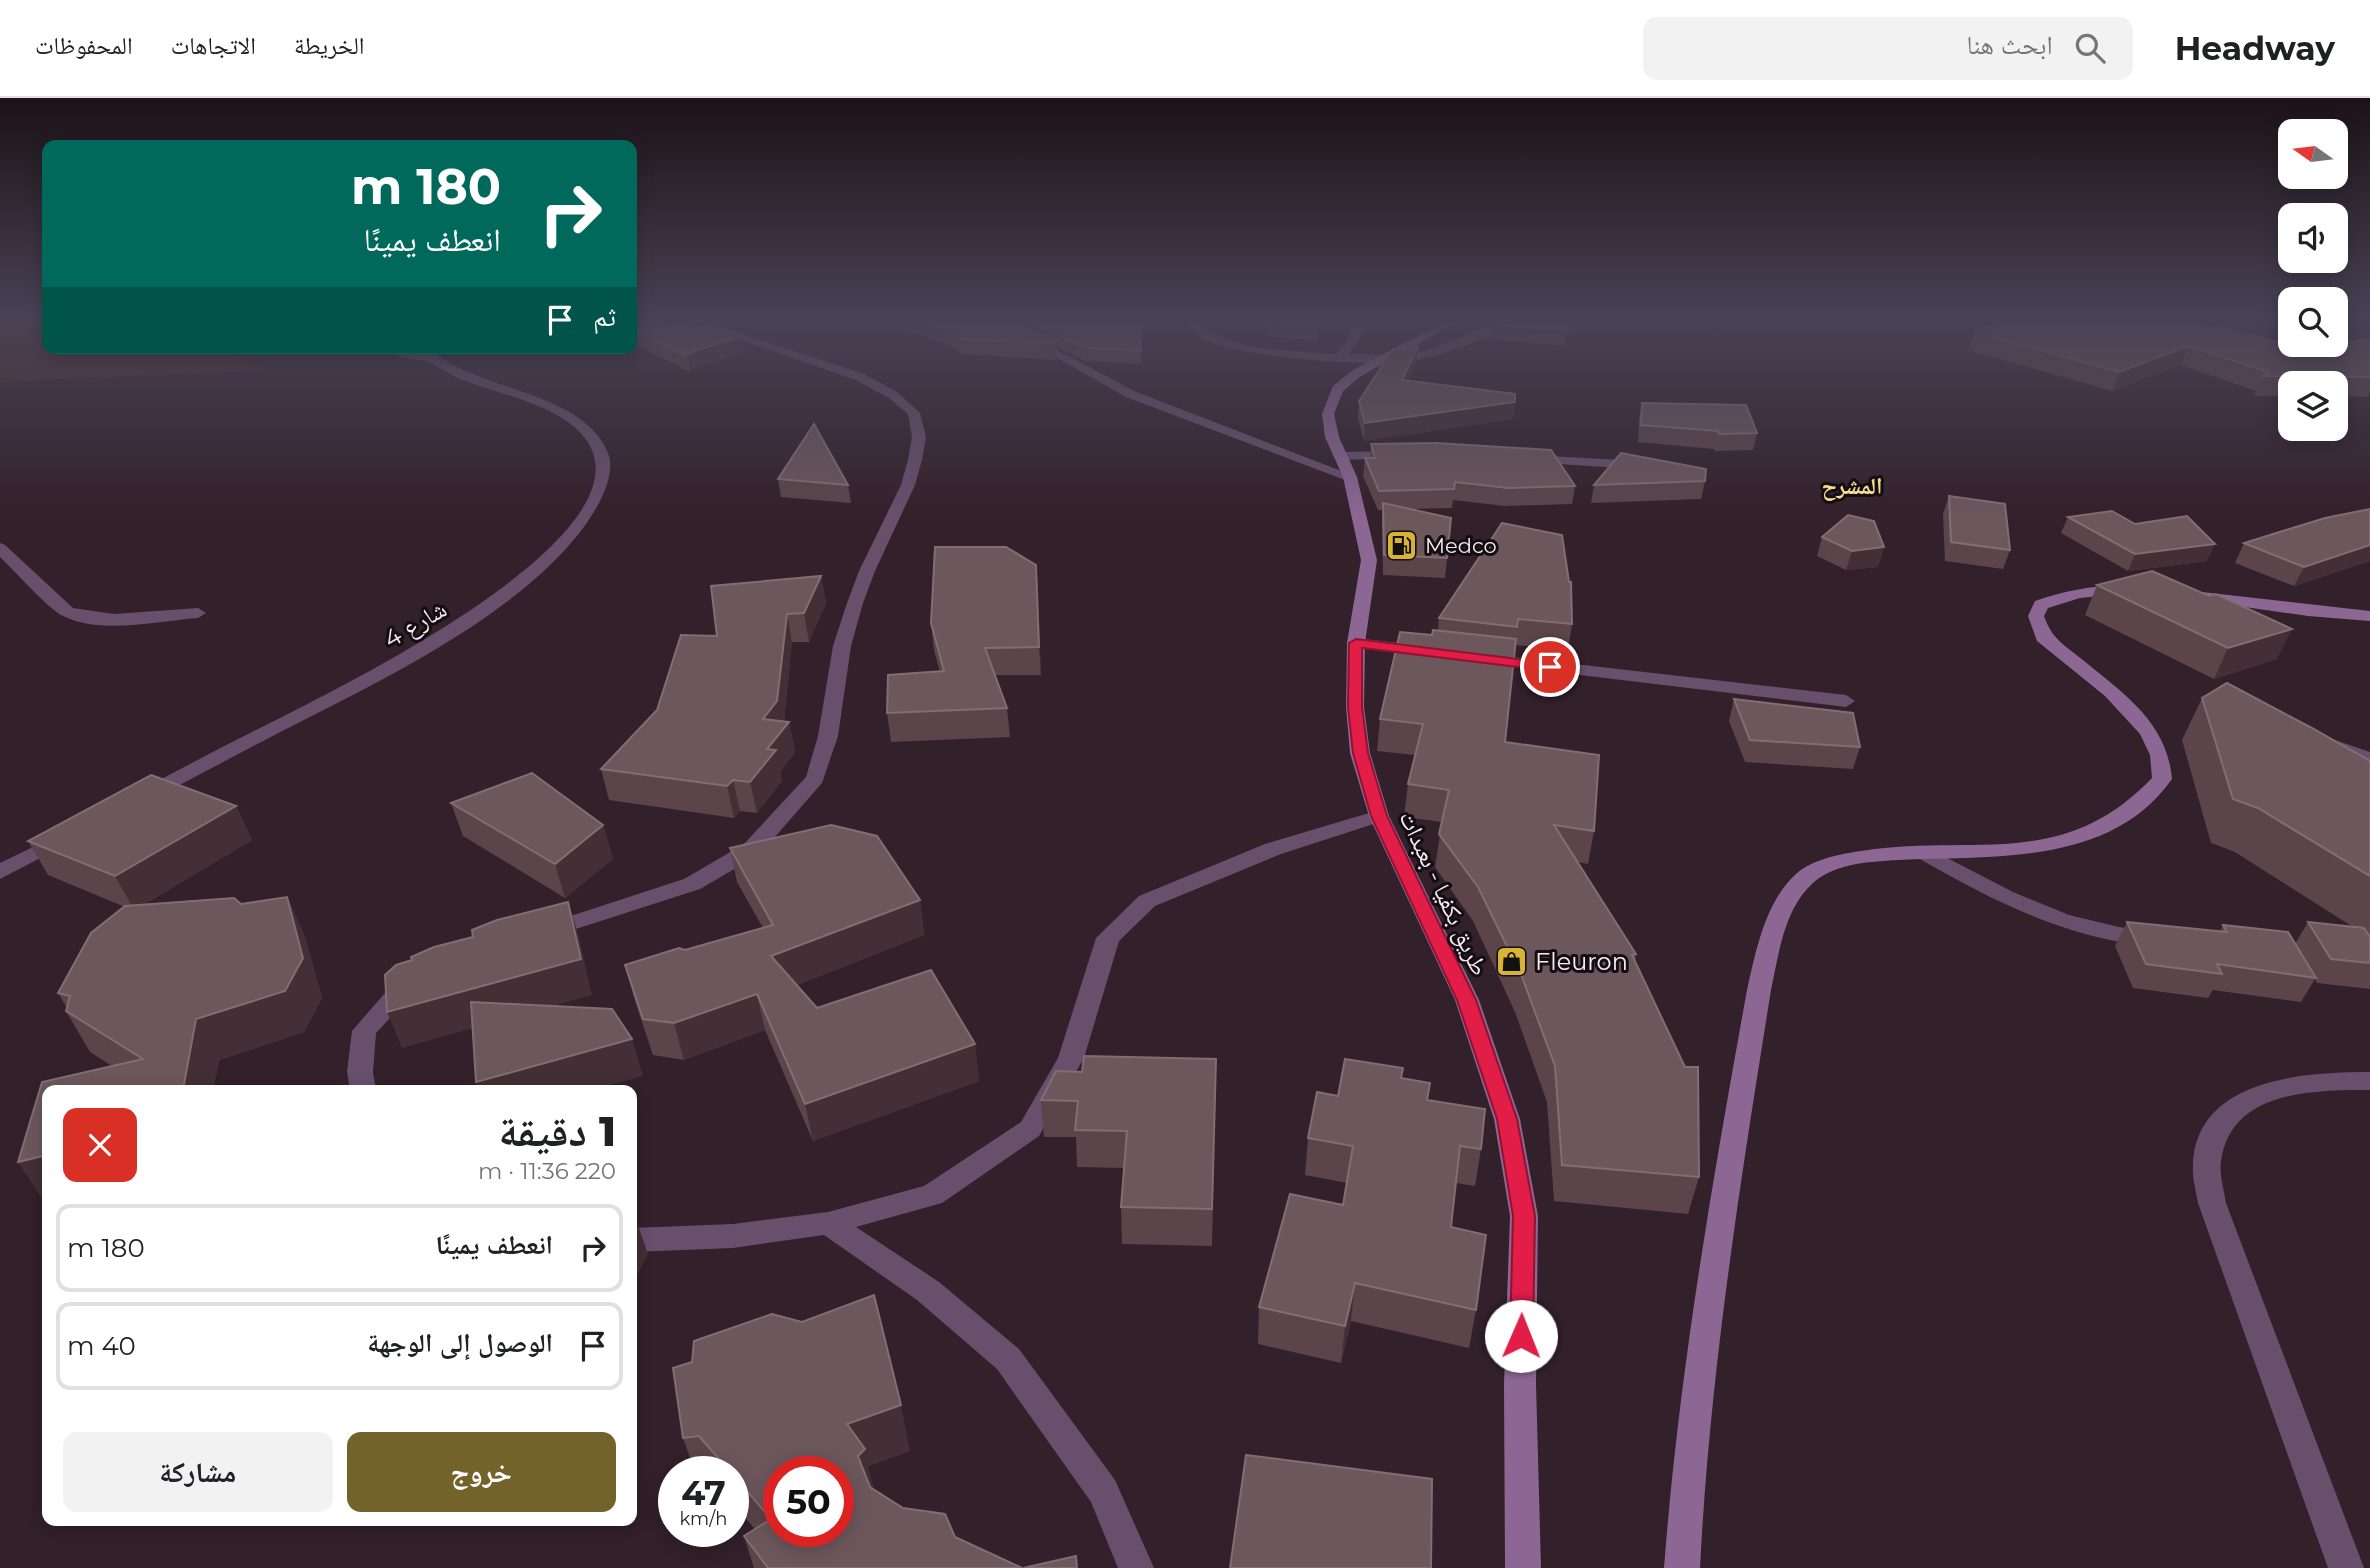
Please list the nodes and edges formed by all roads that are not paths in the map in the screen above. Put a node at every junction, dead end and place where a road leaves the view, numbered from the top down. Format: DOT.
graph roads {
  1 [pos="492,385"];
  2 [pos="873,385"];
  3 [pos="1114,385"];
  4 [pos="1344,385"];
  5 [pos="1407,455"];
  6 [pos="1340,456"];
  7 [pos="1513,458"];
  8 [pos="1644,465"];
  9 [pos="1350,477"];
  10 [pos="0,548"];
  11 [pos="2141,590"];
  12 [pos="2182,594"];
  13 [pos="198,613"];
  14 [pos="2370,616"];
  15 [pos="1356,643"];
  16 [pos="1439,653"];
  17 [pos="1467,657"];
  18 [pos="1846,701"];
  19 [pos="2328,743"];
  20 [pos="2370,758"];
  21 [pos="130,803"];
  22 [pos="1379,816"];
  23 [pos="71,834"];
  24 [pos="1926,853"];
  25 [pos="0,872"];
  26 [pos="532,936"];
  27 [pos="2166,938"];
  28 [pos="423,982"];
  29 [pos="2370,1081"];
  30 [pos="362,1085"];
  31 [pos="828,1223"];
  32 [pos="637,1240"];
  33 [pos="1136,1568"];
  34 [pos="1523,1568"];
  35 [pos="1682,1568"];
  36 [pos="2346,1568"];
  1 -- 21 [label="street, شارع 4"];
  2 -- 26 [label="street"];
  3 -- 9 [label="street"];
  4 -- 6 [label="main road, طريق بكفيا - بعبدات"];
  5 -- 6 [label="street"];
  6 -- 9 [label="main road, طريق بكفيا - بعبدات"];
  7 -- 8 [label="street"];
  9 -- 15 [label="main road, طريق بكفيا - بعبدات"];
  10 -- 13 [label="street"];
  11 -- 24 [label="main road"];
  12 -- 14 [label="main road"];
  15 -- 16 [label="street"];
  15 -- 22 [label="main road, طريق بكفيا - بعبدات"];
  17 -- 18 [label="street"];
  19 -- 20 [label="street"];
  22 -- 31 [label="street"];
  22 -- 34 [label="main road, طريق بكفيا - بعبدات"];
  23 -- 25 [label="street"];
  24 -- 27 [label="street"];
  24 -- 35 [label="main road"];
  28 -- 30 [label="street"];
  29 -- 36 [label="street"];
  31 -- 32 [label="street"];
  31 -- 33 [label="street"];
}
